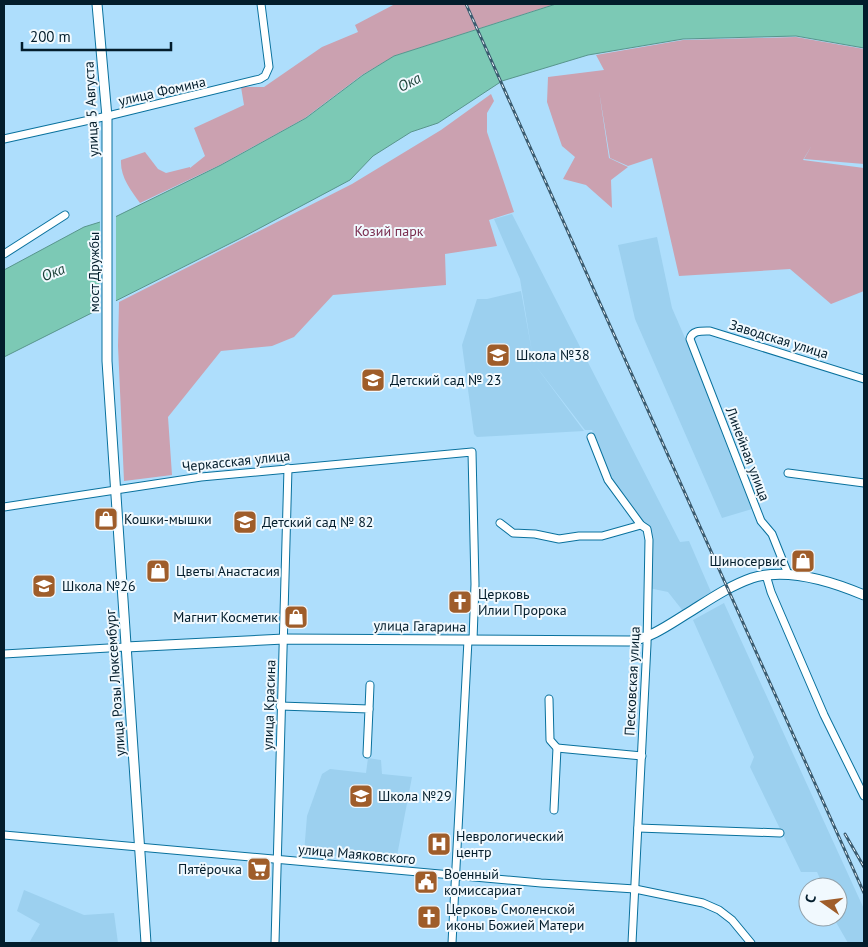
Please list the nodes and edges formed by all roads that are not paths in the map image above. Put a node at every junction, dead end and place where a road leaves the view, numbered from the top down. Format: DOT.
graph roads {
  1 [pos="97,4"];
  2 [pos="261,4"];
  3 [pos="107,117"];
  4 [pos="4,140"];
  5 [pos="108,184"];
  6 [pos="66,215"];
  7 [pos="4,254"];
  8 [pos="690,339"];
  9 [pos="107,361"];
  10 [pos="864,379"];
  11 [pos="591,437"];
  12 [pos="288,468"];
  13 [pos="788,474"];
  14 [pos="864,484"];
  15 [pos="115,489"];
  16 [pos="4,507"];
  17 [pos="500,524"];
  18 [pos="642,525"];
  19 [pos="788,574"];
  20 [pos="766,576"];
  21 [pos="864,595"];
  22 [pos="647,637"];
  23 [pos="284,639"];
  24 [pos="470,640"];
  25 [pos="126,647"];
  26 [pos="4,654"];
  27 [pos="370,685"];
  28 [pos="549,699"];
  29 [pos="280,706"];
  30 [pos="369,709"];
  31 [pos="557,748"];
  32 [pos="367,754"];
  33 [pos="642,756"];
  34 [pos="864,796"];
  35 [pos="554,810"];
  36 [pos="638,828"];
  37 [pos="780,833"];
  38 [pos="4,835"];
  39 [pos="140,847"];
  40 [pos="277,859"];
  41 [pos="456,875"];
  42 [pos="635,889"];
  43 [pos="146,943"];
  44 [pos="276,943"];
  45 [pos="452,943"];
  46 [pos="632,943"];
  47 [pos="751,943"];
  1 -- 3 [label="main road, улица 5 Августа"];
  2 -- 3 [label="street, улица Фомина"];
  3 -- 4 [label="street, улица Фомина"];
  3 -- 5 [label="main road, улица 5 Августа"];
  5 -- 9 [label="main road, мост Дружбы"];
  6 -- 7 [label="street"];
  8 -- 10 [label="street, Заводская улица"];
  8 -- 19 [label="street, Линейная улица"];
  9 -- 15 [label="main road, улица Розы Люксембург"];
  11 -- 18 [label="street, Песковская улица"];
  12 -- 15 [label="street, Черкасская улица"];
  12 -- 23 [label="street, улица Красина"];
  12 -- 24 [label="street, Черкасская улица"];
  13 -- 14 [label="street"];
  15 -- 16 [label="street, Черкасская улица"];
  15 -- 25 [label="main road, улица Розы Люксембург"];
  17 -- 18 [label="street"];
  18 -- 22 [label="street, Песковская улица"];
  19 -- 20 [label="main road, улица Гагарина"];
  19 -- 21 [label="main road, улица Гагарина"];
  20 -- 22 [label="main road, улица Гагарина"];
  20 -- 34 [label="street"];
  22 -- 24 [label="main road, улица Гагарина"];
  22 -- 33 [label="street, Песковская улица"];
  23 -- 24 [label="main road, улица Гагарина"];
  23 -- 25 [label="main road, улица Гагарина"];
  23 -- 29 [label="street, улица Красина"];
  24 -- 41 [label="street"];
  25 -- 26 [label="street, улица Гагарина"];
  25 -- 39 [label="main road, улица Розы Люксембург"];
  27 -- 30 [label="street"];
  28 -- 31 [label="street"];
  29 -- 30 [label="street"];
  29 -- 40 [label="street, улица Красина"];
  30 -- 32 [label="street"];
  31 -- 33 [label="street"];
  31 -- 35 [label="street"];
  33 -- 36 [label="street, Песковская улица"];
  36 -- 37 [label="street"];
  36 -- 42 [label="street, Песковская улица"];
  38 -- 39 [label="street, улица Маяковского"];
  39 -- 40 [label="street, улица Маяковского"];
  39 -- 43 [label="main road, улица Розы Люксембург"];
  40 -- 41 [label="street, улица Маяковского"];
  40 -- 44 [label="street, улица Красина"];
  41 -- 42 [label="street, улица Маяковского"];
  41 -- 45 [label="street"];
  42 -- 46 [label="street, Песковская улица"];
  42 -- 47 [label="street, улица Маяковского"];
}
